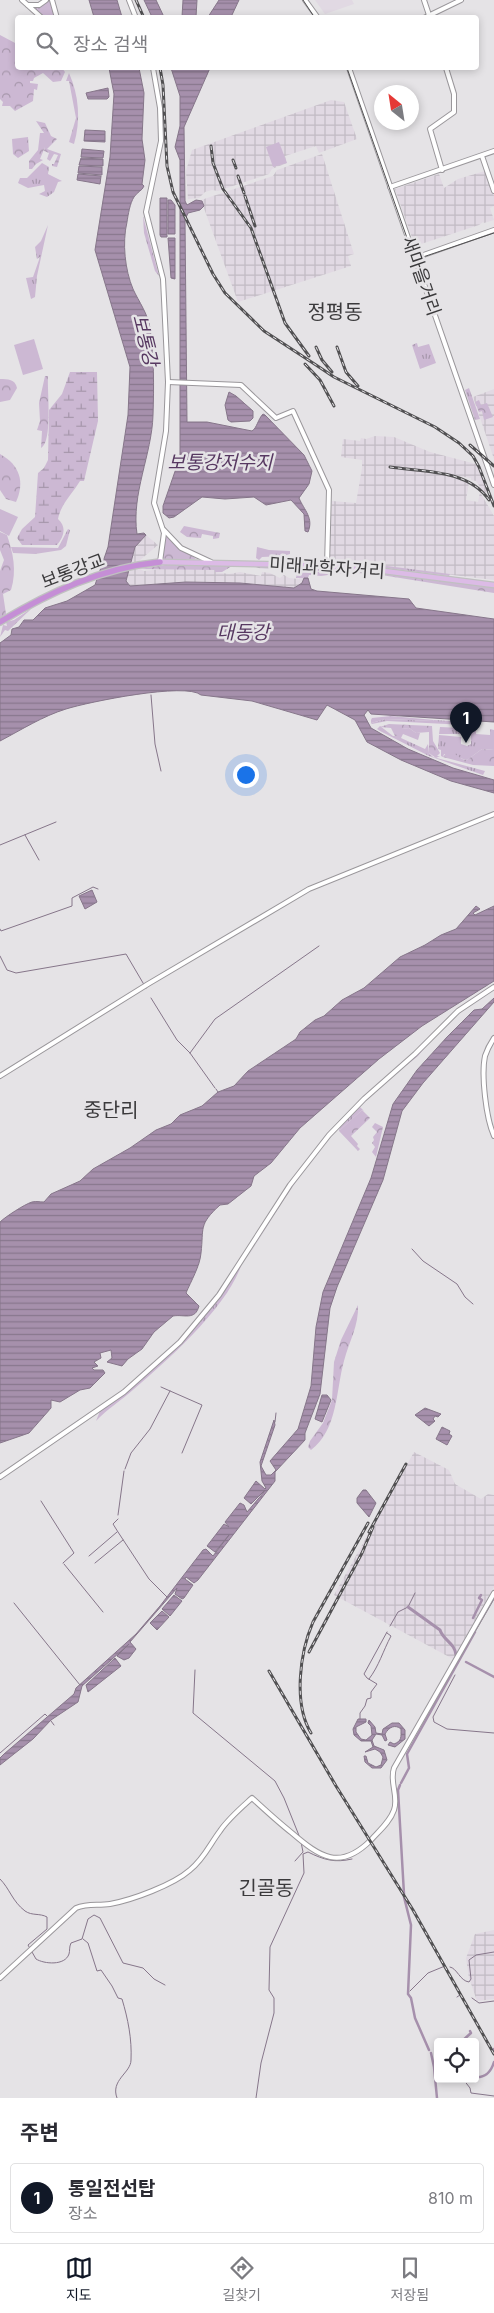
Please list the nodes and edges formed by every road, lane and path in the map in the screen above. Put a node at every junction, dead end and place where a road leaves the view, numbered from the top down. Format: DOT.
graph roads {
  1 [pos="22,0"];
  2 [pos="46,0"];
  3 [pos="52,0"];
  4 [pos="128,0"];
  5 [pos="306,0"];
  6 [pos="424,0"];
  7 [pos="461,0"];
  8 [pos="28,5"];
  9 [pos="39,15"];
  10 [pos="56,15"];
  11 [pos="135,15"];
  12 [pos="316,15"];
  13 [pos="429,15"];
  14 [pos="431,15"];
  15 [pos="153,70"];
  16 [pos="350,70"];
  17 [pos="447,70"];
  18 [pos="494,152"];
  19 [pos="482,156"];
  20 [pos="442,170"];
  21 [pos="390,187"];
  22 [pos="494,191"];
  23 [pos="494,230"];
  24 [pos="414,258"];
  25 [pos="168,382"];
  26 [pos="494,485"];
  27 [pos="163,528"];
  28 [pos="160,562"];
  29 [pos="213,563"];
  30 [pos="327,566"];
  31 [pos="494,585"];
  32 [pos="0,621"];
  33 [pos="494,814"];
  34 [pos="494,987"];
  35 [pos="494,1038"];
  36 [pos="0,1076"];
  37 [pos="494,1136"];
  38 [pos="0,1477"];
  39 [pos="494,1593"];
  40 [pos="0,1978"];
  1 -- 8 [label="main road"];
  2 -- 8 [label="main road"];
  3 -- 10 [label="main road"];
  4 -- 11 [label="main road"];
  5 -- 12 [label="main road"];
  6 -- 13 [label="main road"];
  7 -- 14 [label="main road"];
  8 -- 9 [label="main road"];
  15 -- 25 [label="main road"];
  16 -- 21 [label="main road, 새마을거리"];
  17 -- 20 [label="main road"];
  18 -- 19 [label="main road"];
  19 -- 20 [label="main road"];
  19 -- 22 [label="main road"];
  20 -- 21 [label="main road"];
  21 -- 24 [label="main road, 새마을거리"];
  23 -- 24 [label="main road"];
  24 -- 26 [label="main road, 새마을거리"];
  25 -- 27 [label="main road"];
  25 -- 30 [label="main road"];
  27 -- 28 [label="main road"];
  27 -- 29 [label="main road"];
  28 -- 29 [label="main road, 미래과학자거리"];
  28 -- 32 [label="highway, 보통강교"];
  29 -- 30 [label="main road, 미래과학자거리"];
  30 -- 31 [label="main road, 미래과학자거리"];
  33 -- 36 [label="main road"];
  34 -- 38 [label="main road"];
  35 -- 37 [label="main road"];
  39 -- 40 [label="main road"];
}
